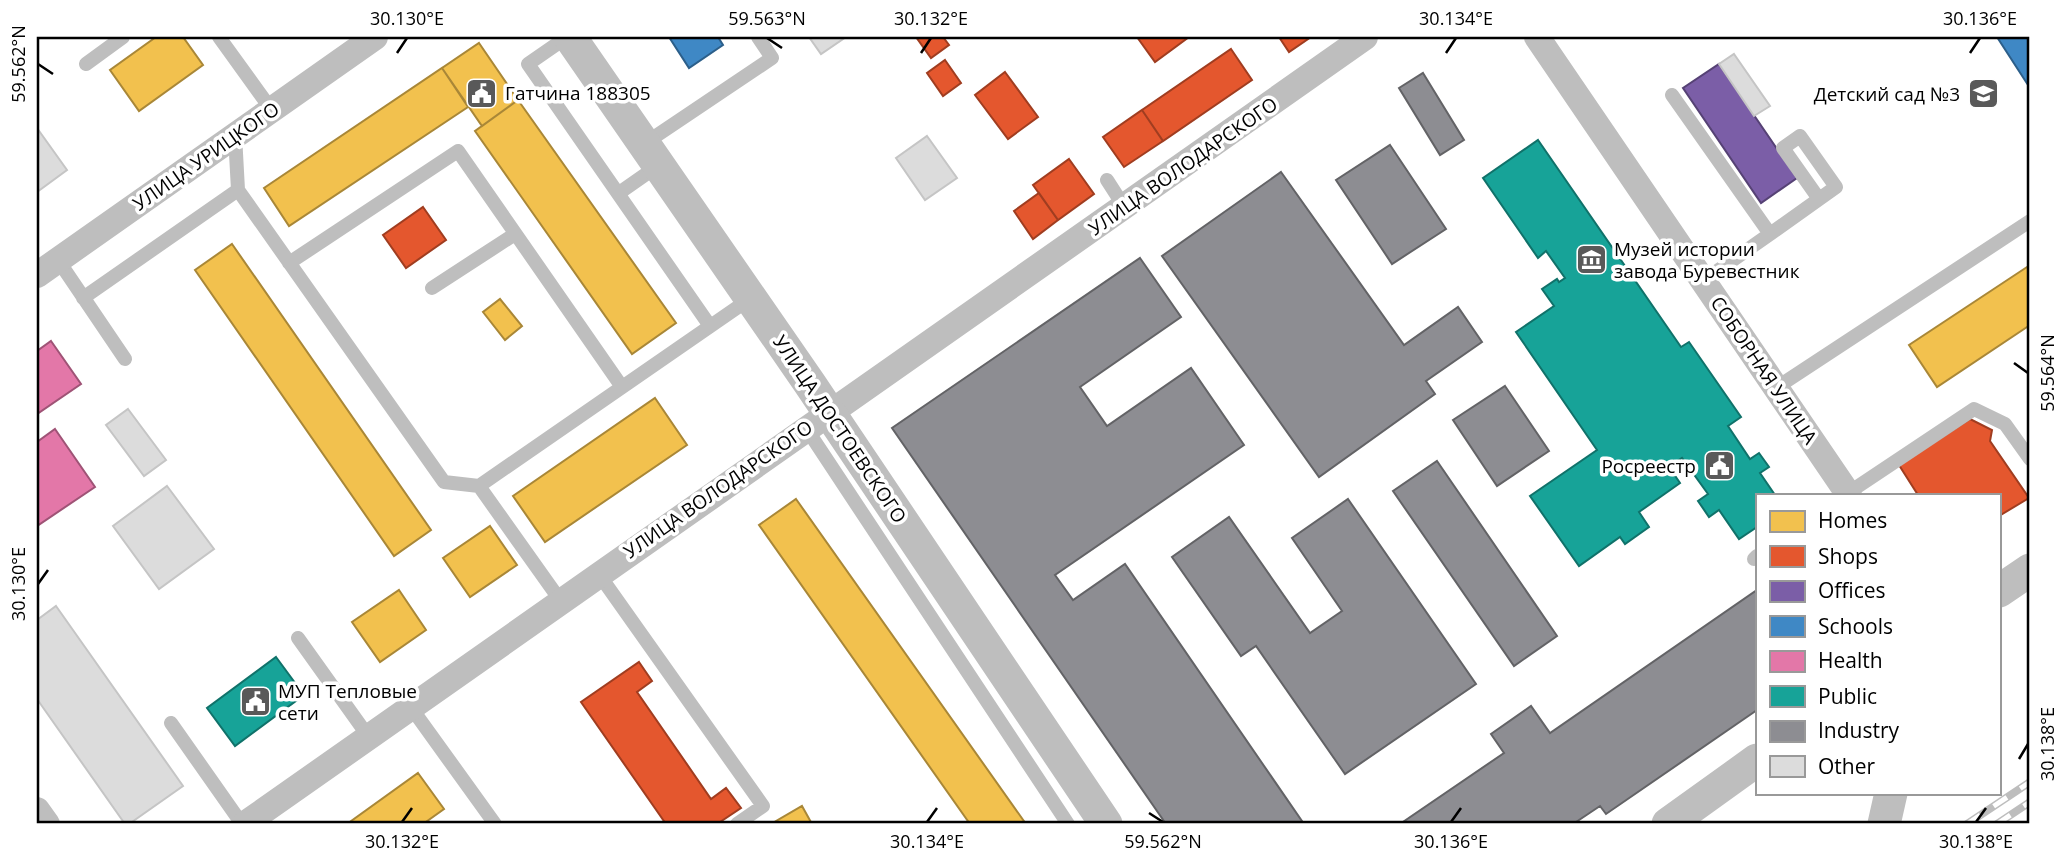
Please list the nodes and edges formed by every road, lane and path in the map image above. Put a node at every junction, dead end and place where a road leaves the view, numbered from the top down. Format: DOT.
graph roads {
  1 [pos="123,37"];
  2 [pos="219,37"];
  3 [pos="375,37"];
  4 [pos="569,37"];
  5 [pos="758,37"];
  6 [pos="1365,37"];
  7 [pos="1537,37"];
  8 [pos="86,64"];
  9 [pos="1672,95"];
  10 [pos="271,109"];
  11 [pos="235,135"];
  12 [pos="652,154"];
  13 [pos="1107,180"];
  14 [pos="238,190"];
  15 [pos="619,193"];
  16 [pos="1819,199"];
  17 [pos="1125,208"];
  18 [pos="2030,221"];
  19 [pos="515,234"];
  20 [pos="1770,234"];
  21 [pos="289,263"];
  22 [pos="47,267"];
  23 [pos="1703,281"];
  24 [pos="432,288"];
  25 [pos="83,298"];
  26 [pos="751,298"];
  27 [pos="710,326"];
  28 [pos="125,359"];
  29 [pos="622,387"];
  30 [pos="1776,388"];
  31 [pos="817,420"];
  32 [pos="2030,459"];
  33 [pos="479,486"];
  34 [pos="1847,494"];
  35 [pos="1849,494"];
  36 [pos="2030,570"];
  37 [pos="598,573"];
  38 [pos="2000,590"];
  39 [pos="560,600"];
  40 [pos="299,638"];
  41 [pos="410,706"];
  42 [pos="171,723"];
  43 [pos="368,736"];
  44 [pos="1756,761"];
  45 [pos="1891,794"];
  46 [pos="37,810"];
  47 [pos="47,824"];
  48 [pos="243,824"];
  49 [pos="495,824"];
  50 [pos="737,824"];
  51 [pos="1068,824"];
  52 [pos="1106,824"];
  53 [pos="1668,824"];
  54 [pos="1884,824"];
  1 -- 8 [label="lane"];
  2 -- 10 [label="lane"];
  3 -- 10 [label="street, УЛИЦА УРИЦКОГО"];
  4 -- 12 [label="street, УЛИЦА ДОСТОЕВСКОГО"];
  4 -- 15 [label="lane"];
  5 -- 12 [label="lane"];
  6 -- 17 [label="street, УЛИЦА ВОЛОДАРСКОГО"];
  7 -- 23 [label="street, СОБОРНАЯ УЛИЦА"];
  9 -- 20 [label="lane"];
  10 -- 11 [label="street, УЛИЦА УРИЦКОГО"];
  11 -- 14 [label="lane"];
  11 -- 22 [label="street, УЛИЦА УРИЦКОГО"];
  12 -- 15 [label="lane"];
  12 -- 26 [label="street, УЛИЦА ДОСТОЕВСКОГО"];
  13 -- 17 [label="lane"];
  14 -- 21 [label="lane"];
  14 -- 25 [label="lane"];
  15 -- 27 [label="lane"];
  16 -- 20 [label="lane"];
  17 -- 31 [label="street, УЛИЦА ВОЛОДАРСКОГО"];
  18 -- 30 [label="lane"];
  19 -- 21 [label="lane"];
  19 -- 24 [label="lane"];
  19 -- 29 [label="lane"];
  20 -- 23 [label="lane"];
  21 -- 33 [label="lane"];
  22 -- 25 [label="lane"];
  23 -- 30 [label="street, СОБОРНАЯ УЛИЦА"];
  25 -- 28 [label="lane"];
  26 -- 27 [label="lane"];
  26 -- 31 [label="street, УЛИЦА ДОСТОЕВСКОГО"];
  27 -- 29 [label="lane"];
  29 -- 33 [label="lane"];
  30 -- 34 [label="street, СОБОРНАЯ УЛИЦА"];
  31 -- 37 [label="street, УЛИЦА ВОЛОДАРСКОГО"];
  31 -- 51 [label="lane"];
  31 -- 52 [label="street, УЛИЦА ДОСТОЕВСКОГО"];
  32 -- 35 [label="lane"];
  33 -- 39 [label="lane"];
  36 -- 38 [label="street"];
  37 -- 39 [label="street, УЛИЦА ВОЛОДАРСКОГО"];
  37 -- 50 [label="lane"];
  39 -- 41 [label="street, УЛИЦА ВОЛОДАРСКОГО"];
  40 -- 43 [label="lane"];
  41 -- 43 [label="street, УЛИЦА ВОЛОДАРСКОГО"];
  41 -- 49 [label="lane"];
  42 -- 48 [label="lane"];
  43 -- 48 [label="street, УЛИЦА ВОЛОДАРСКОГО"];
  44 -- 53 [label="street"];
  45 -- 54 [label="street"];
  46 -- 47 [label="street"];
}
